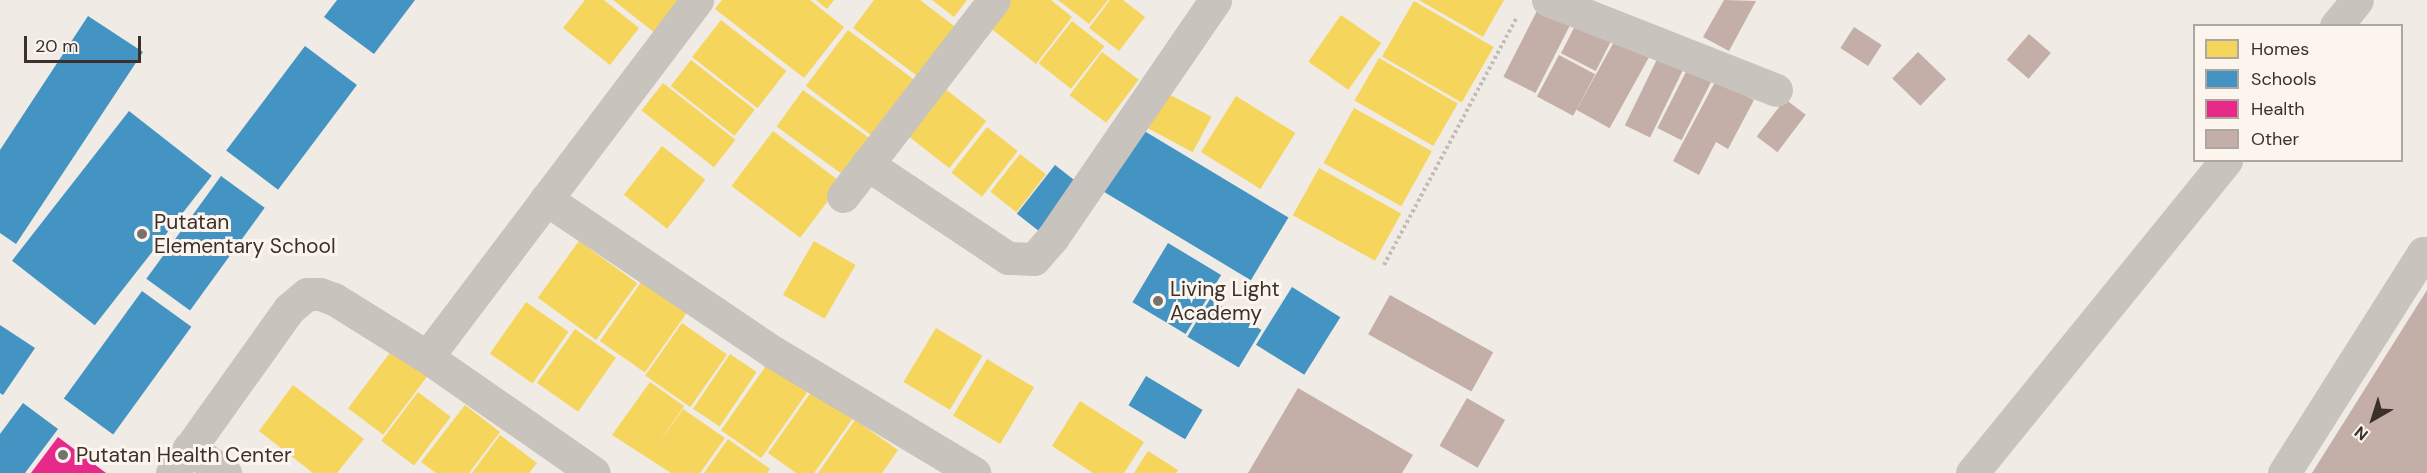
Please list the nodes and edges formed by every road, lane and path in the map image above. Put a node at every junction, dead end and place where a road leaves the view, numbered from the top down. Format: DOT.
graph roads {
  1 [pos="697,0"];
  2 [pos="994,0"];
  3 [pos="1215,0"];
  4 [pos="2357,0"];
  5 [pos="1534,5"];
  6 [pos="2338,24"];
  7 [pos="1776,90"];
  8 [pos="2224,162"];
  9 [pos="867,164"];
  10 [pos="843,196"];
  11 [pos="546,199"];
  12 [pos="2427,255"];
  13 [pos="1384,265"];
  14 [pos="427,357"];
  15 [pos="181,461"];
  16 [pos="225,473"];
  17 [pos="594,473"];
  18 [pos="974,473"];
  19 [pos="1972,473"];
  20 [pos="2284,473"];
  1 -- 11 [label="street"];
  2 -- 9 [label="street"];
  3 -- 9 [label="street"];
  4 -- 6 [label="street"];
  5 -- 7 [label="street"];
  5 -- 13 [label="path"];
  8 -- 19 [label="street"];
  9 -- 10 [label="street"];
  11 -- 14 [label="street"];
  11 -- 18 [label="street"];
  12 -- 20 [label="street"];
  14 -- 15 [label="street"];
  14 -- 17 [label="street"];
  15 -- 16 [label="street"];
}
